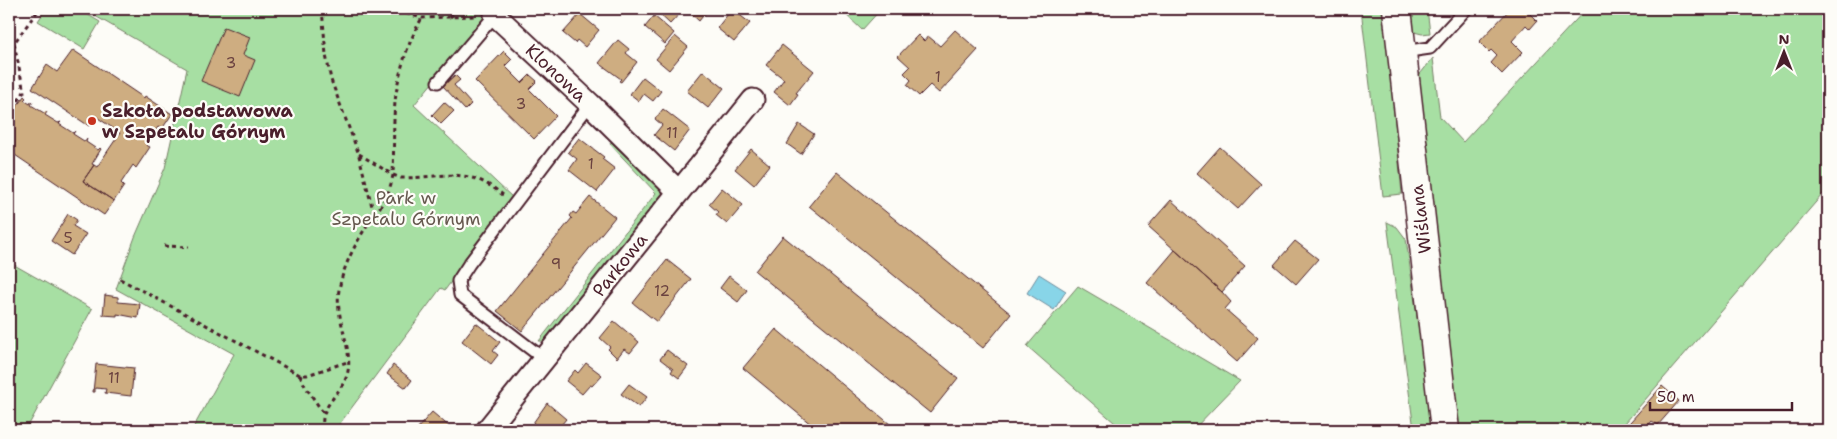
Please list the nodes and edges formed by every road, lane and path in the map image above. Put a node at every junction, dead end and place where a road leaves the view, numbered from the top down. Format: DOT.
graph roads {
  1 [pos="39,9"];
  2 [pos="322,9"];
  3 [pos="391,9"];
  4 [pos="460,9"];
  5 [pos="1396,9"];
  6 [pos="1466,9"];
  7 [pos="495,15"];
  8 [pos="449,17"];
  9 [pos="422,18"];
  10 [pos="1402,52"];
  11 [pos="438,82"];
  12 [pos="753,100"];
  13 [pos="590,104"];
  14 [pos="9,114"];
  15 [pos="358,154"];
  16 [pos="393,175"];
  17 [pos="680,192"];
  18 [pos="514,205"];
  19 [pos="374,214"];
  20 [pos="164,246"];
  21 [pos="189,247"];
  22 [pos="120,279"];
  23 [pos="9,344"];
  24 [pos="544,359"];
  25 [pos="347,362"];
  26 [pos="9,368"];
  27 [pos="300,374"];
  28 [pos="324,415"];
  29 [pos="324,430"];
  30 [pos="487,430"];
  31 [pos="1445,430"];
  1 -- 14 [label="path"];
  2 -- 15 [label="path"];
  3 -- 9 [label="path"];
  4 -- 8 [label="path"];
  5 -- 10 [label="main road, Wiślana"];
  6 -- 10 [label="lane"];
  7 -- 8 [label="path"];
  7 -- 11 [label="lane"];
  7 -- 13 [label="street, Klonowa"];
  8 -- 9 [label="path"];
  9 -- 16 [label="path"];
  10 -- 31 [label="main road, Wiślana"];
  12 -- 17 [label="street, Parkowa"];
  13 -- 17 [label="street, Klonowa"];
  13 -- 18 [label="lane"];
  15 -- 16 [label="path"];
  15 -- 19 [label="path"];
  16 -- 18 [label="path"];
  16 -- 19 [label="path"];
  17 -- 24 [label="street, Parkowa"];
  18 -- 24 [label="lane"];
  19 -- 25 [label="path"];
  20 -- 21 [label="path"];
  22 -- 27 [label="path"];
  23 -- 26 [label="path"];
  24 -- 30 [label="street, Parkowa"];
  25 -- 27 [label="path"];
  25 -- 28 [label="path"];
  27 -- 28 [label="path"];
  28 -- 29 [label="path"];
}
